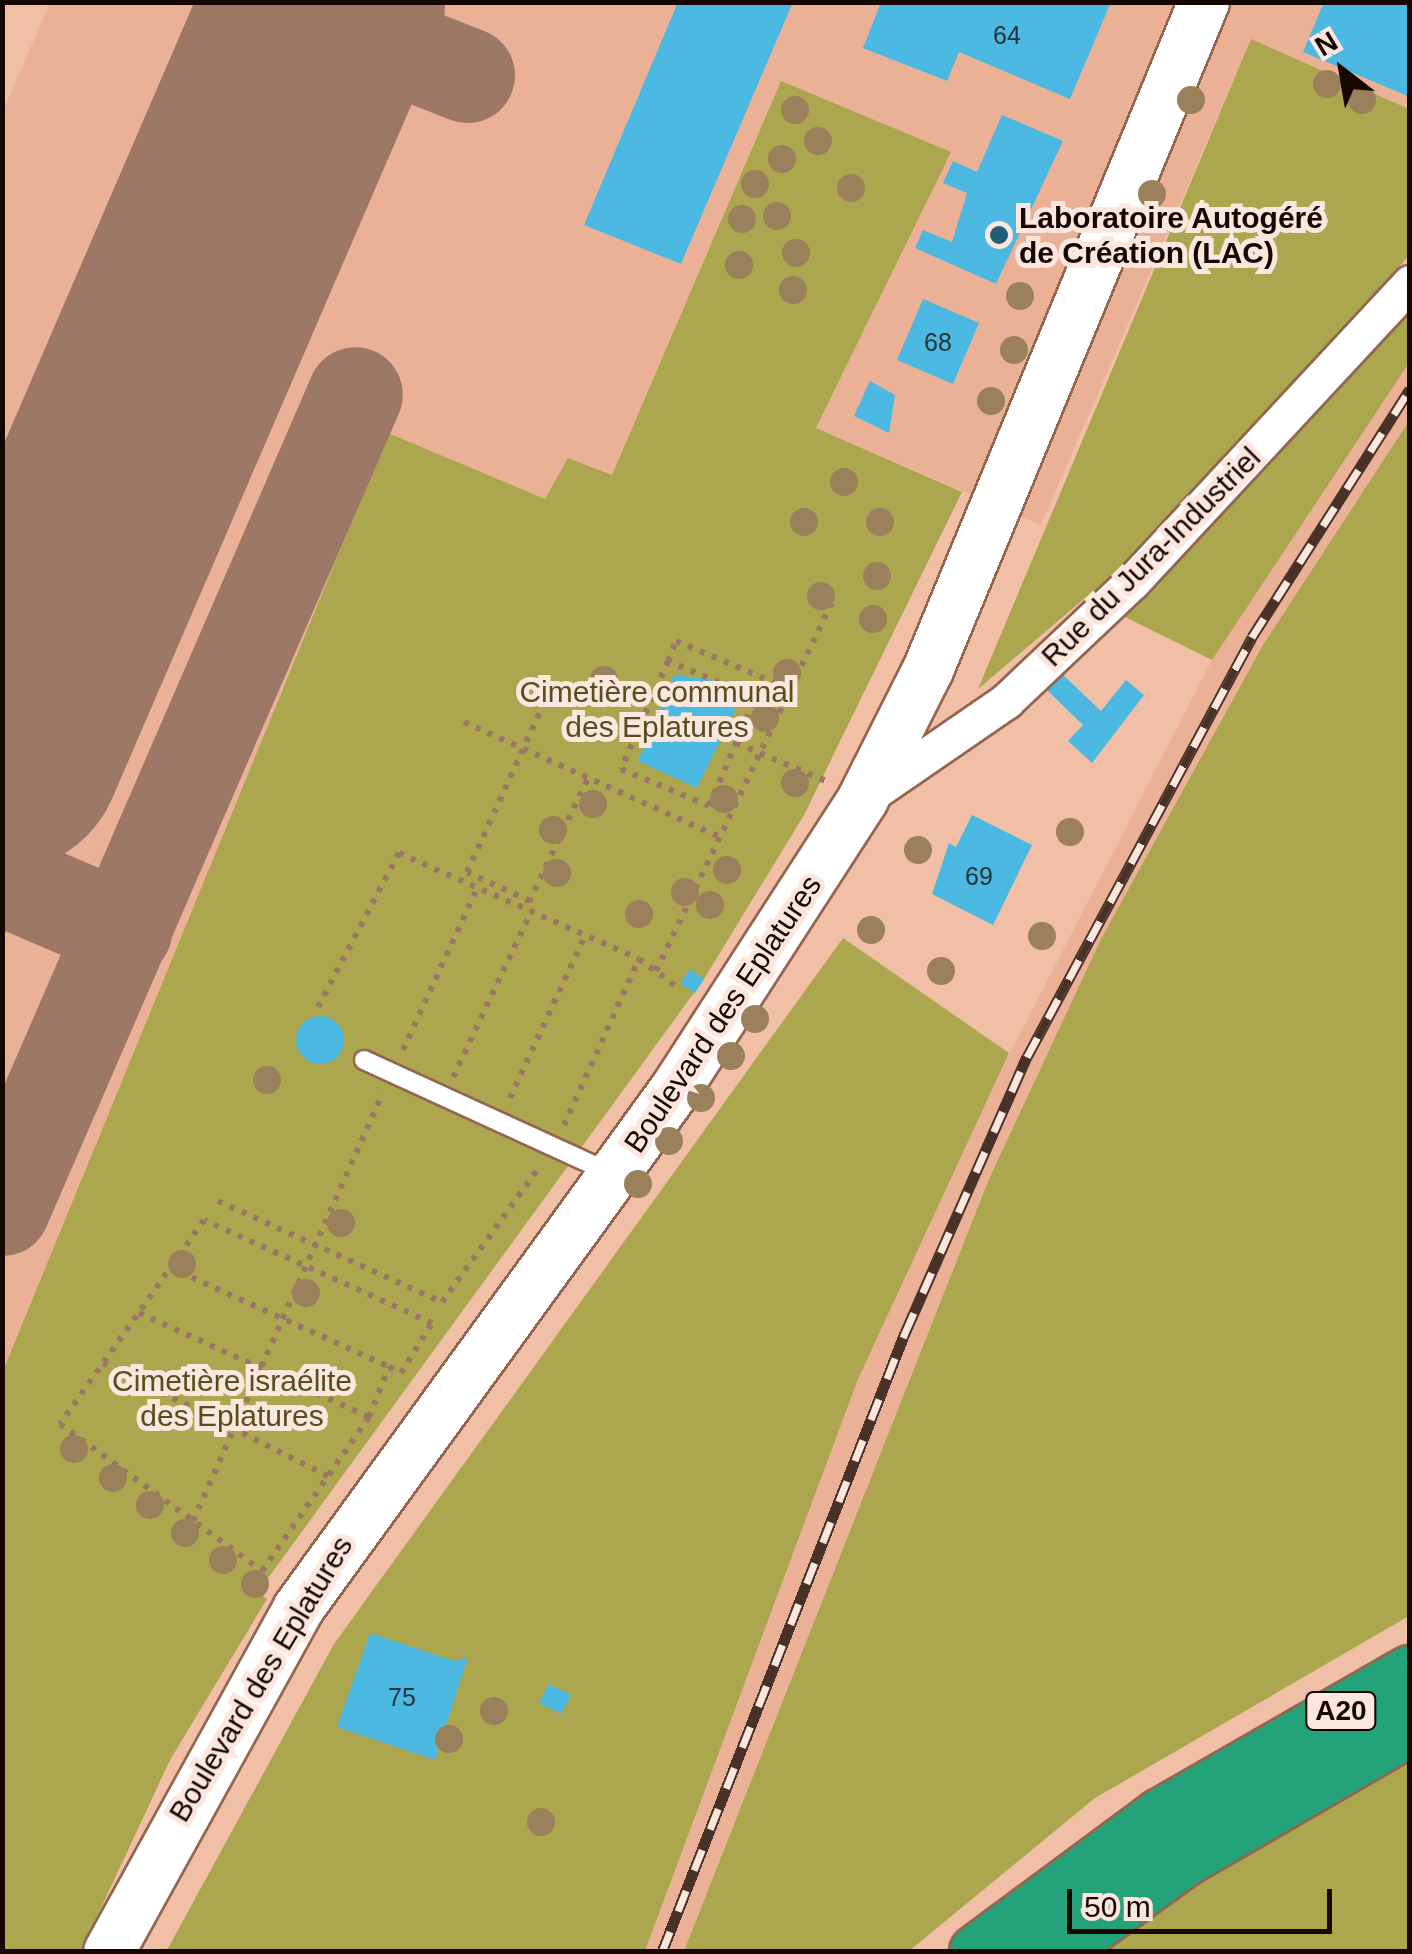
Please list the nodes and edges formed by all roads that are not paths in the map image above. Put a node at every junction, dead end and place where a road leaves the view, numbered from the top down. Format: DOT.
graph roads {
  1 [pos="1204,2"];
  2 [pos="1410,283"];
  3 [pos="863,799"];
  4 [pos="364,1060"];
  5 [pos="613,1174"];
  6 [pos="1410,1673"];
  7 [pos="1410,1727"];
  8 [pos="109,1952"];
  9 [pos="978,1952"];
  10 [pos="1054,1952"];
  1 -- 3 [label="main road, Boulevard des Eplatures"];
  2 -- 3 [label="street, Rue du Jura-Industriel"];
  3 -- 5 [label="main road, Boulevard des Eplatures"];
  4 -- 5 [label="lane"];
  5 -- 8 [label="main road, Boulevard des Eplatures"];
  6 -- 9 [label="highway, A20"];
  7 -- 10 [label="highway, A20"];
}
